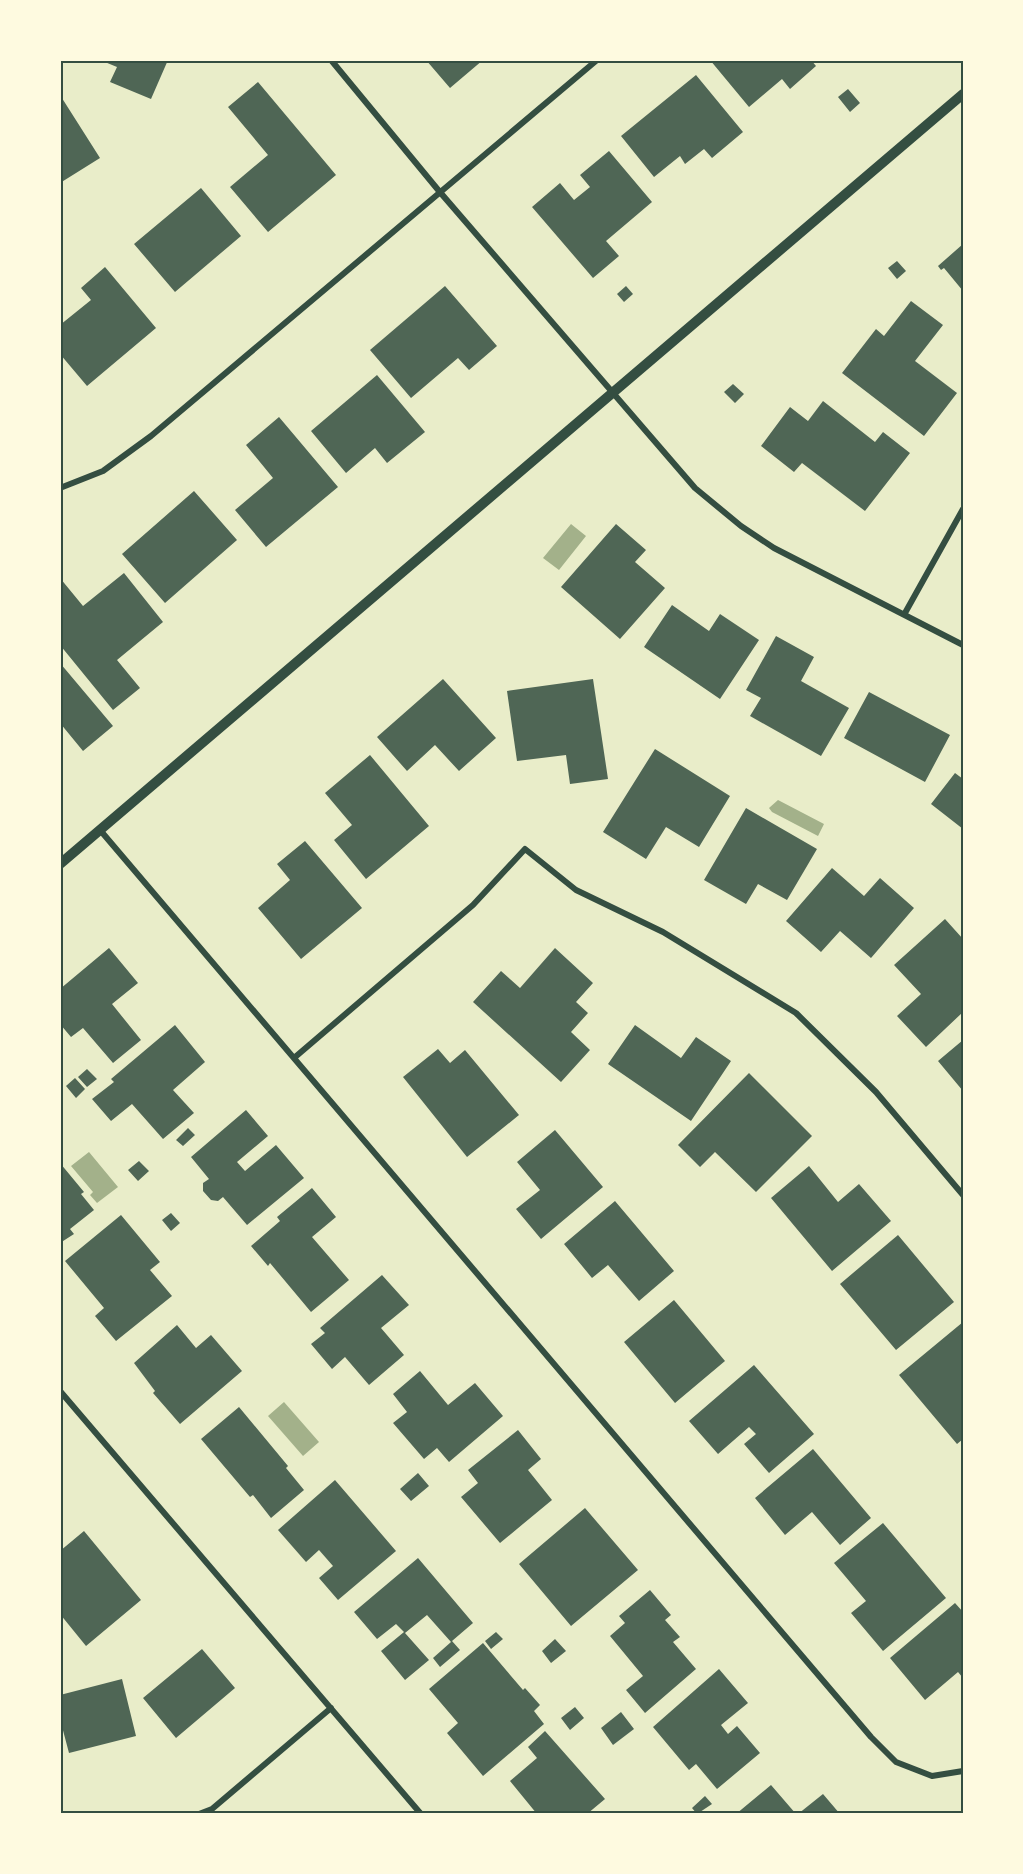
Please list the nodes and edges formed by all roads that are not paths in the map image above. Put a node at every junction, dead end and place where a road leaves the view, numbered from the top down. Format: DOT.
graph roads {
  1 [pos="331,60"];
  2 [pos="597,60"];
  3 [pos="963,94"];
  4 [pos="439,191"];
  5 [pos="611,392"];
  6 [pos="60,488"];
  7 [pos="963,509"];
  8 [pos="905,614"];
  9 [pos="963,645"];
  10 [pos="100,830"];
  11 [pos="60,864"];
  12 [pos="294,1058"];
  13 [pos="963,1196"];
  14 [pos="60,1391"];
  15 [pos="331,1708"];
  16 [pos="963,1771"];
  17 [pos="200,1814"];
  18 [pos="421,1814"];
  1 -- 4 [label="street"];
  2 -- 4 [label="street"];
  3 -- 5 [label="street"];
  4 -- 5 [label="street"];
  4 -- 6 [label="street"];
  5 -- 8 [label="street"];
  5 -- 10 [label="street"];
  7 -- 8 [label="street"];
  8 -- 9 [label="street"];
  10 -- 11 [label="street"];
  10 -- 12 [label="street"];
  12 -- 13 [label="street"];
  12 -- 16 [label="street"];
  14 -- 15 [label="street"];
  15 -- 17 [label="street"];
  15 -- 18 [label="street"];
}
